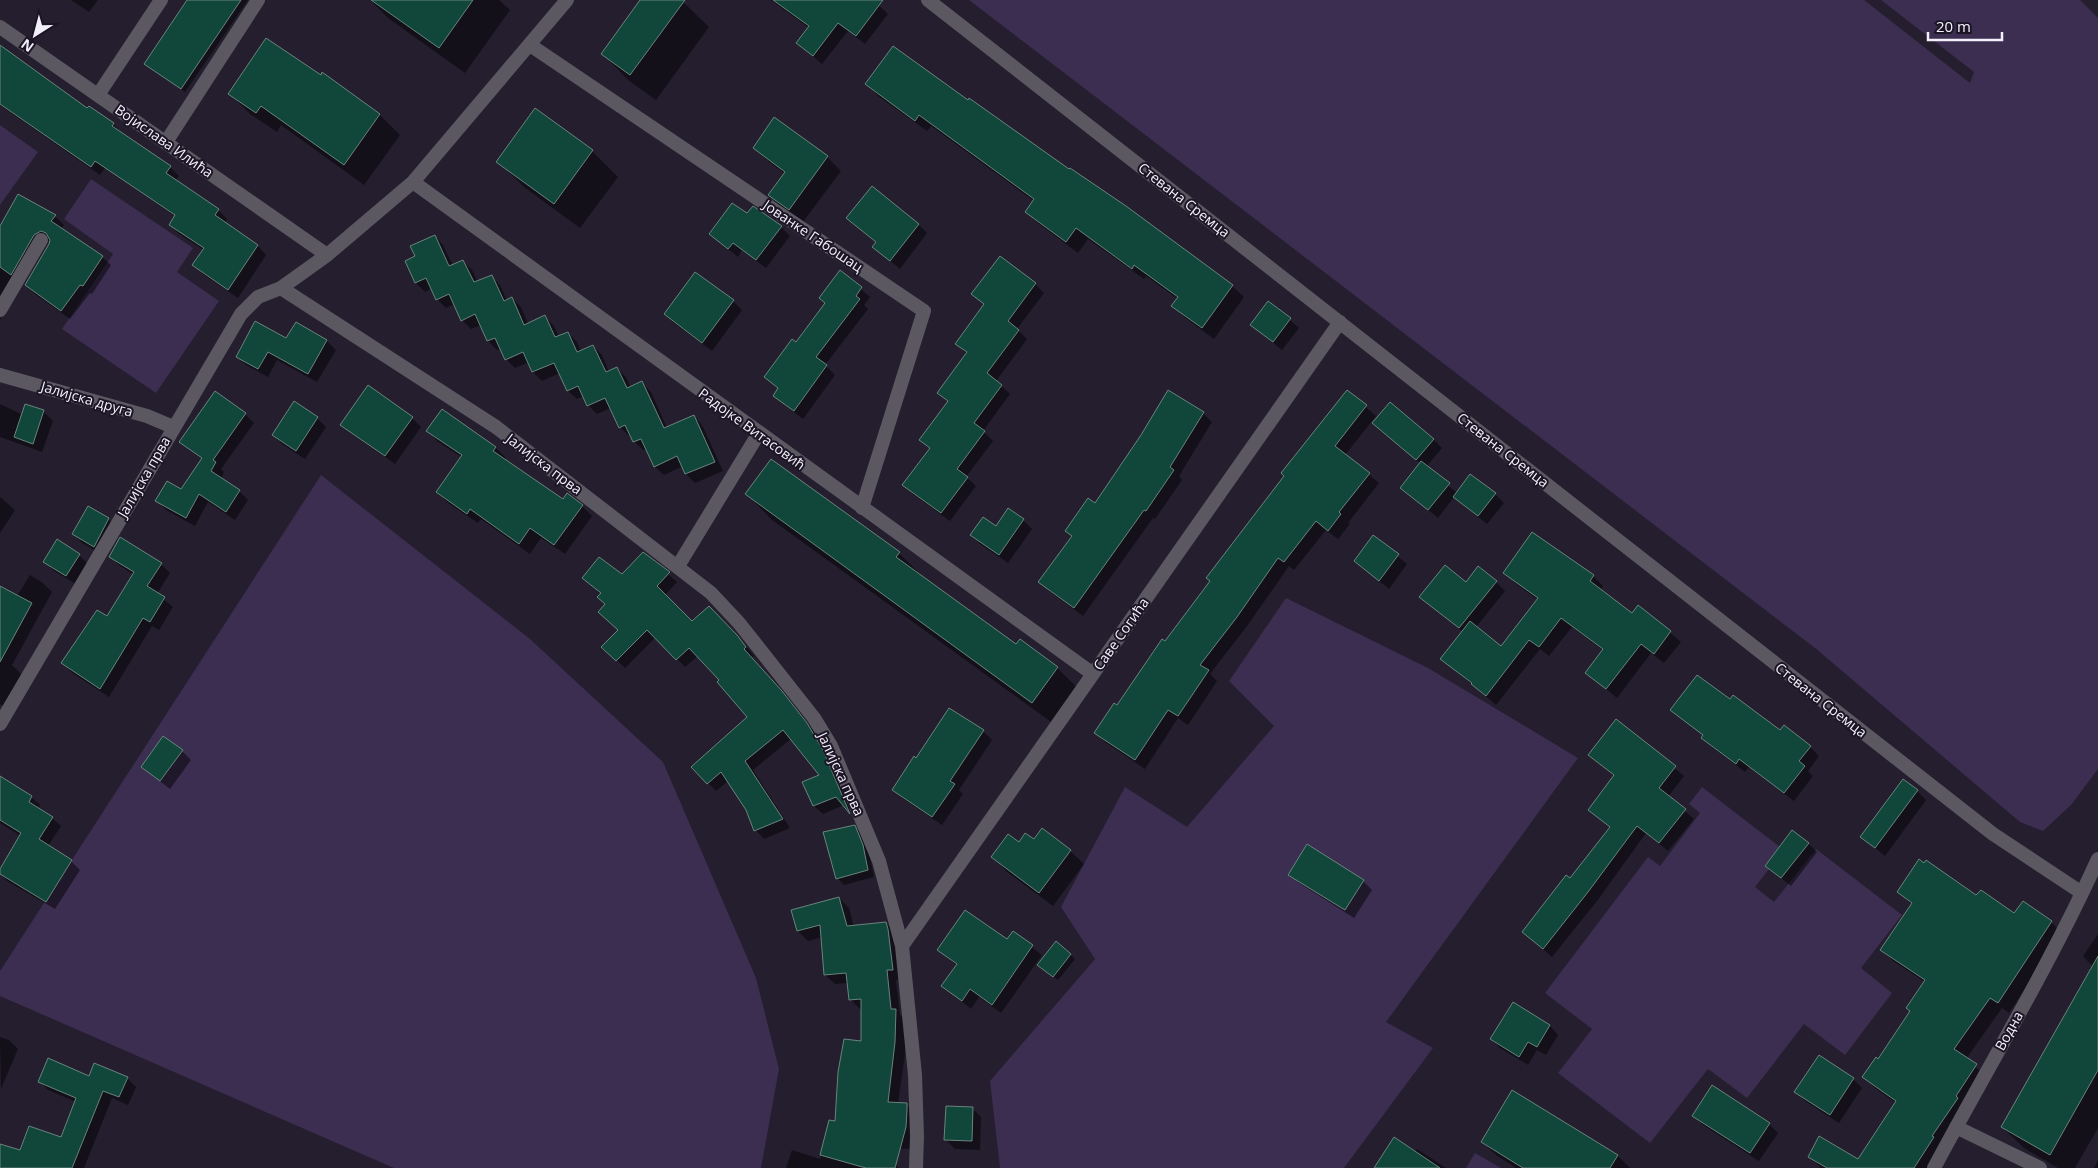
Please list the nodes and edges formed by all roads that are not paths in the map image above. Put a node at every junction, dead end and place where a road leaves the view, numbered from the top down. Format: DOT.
graph roads {
  1 [pos="161,0"];
  2 [pos="258,0"];
  3 [pos="567,0"];
  4 [pos="928,0"];
  5 [pos="0,27"];
  6 [pos="530,45"];
  7 [pos="98,95"];
  8 [pos="166,142"];
  9 [pos="413,182"];
  10 [pos="41,240"];
  11 [pos="327,254"];
  12 [pos="281,288"];
  13 [pos="0,310"];
  14 [pos="1340,322"];
  15 [pos="0,375"];
  16 [pos="173,427"];
  17 [pos="759,433"];
  18 [pos="862,508"];
  19 [pos="678,566"];
  20 [pos="1093,674"];
  21 [pos="0,724"];
  22 [pos="2098,859"];
  23 [pos="2082,893"];
  24 [pos="902,946"];
  25 [pos="1956,1126"];
  26 [pos="916,1168"];
  27 [pos="1934,1168"];
  28 [pos="2040,1168"];
  1 -- 7 [label="street"];
  2 -- 8 [label="street"];
  3 -- 6 [label="street"];
  4 -- 14 [label="street, Стевана Сремца"];
  5 -- 7 [label="street, Војислава Илића"];
  6 -- 9 [label="street"];
  6 -- 18 [label="street, Јованке Габошац"];
  7 -- 8 [label="street, Војислава Илића"];
  8 -- 11 [label="street, Војислава Илића"];
  9 -- 11 [label="street"];
  9 -- 17 [label="street, Радојке Витасовић"];
  10 -- 13 [label="street"];
  11 -- 12 [label="street"];
  12 -- 16 [label="street, Јалијска прва"];
  12 -- 19 [label="street, Јалијска прва"];
  14 -- 20 [label="street, Саве Согића"];
  14 -- 23 [label="street, Стевана Сремца"];
  15 -- 16 [label="street, Јалијска друга"];
  16 -- 21 [label="street, Јалијска прва"];
  17 -- 18 [label="street, Радојке Витасовић"];
  17 -- 19 [label="street"];
  18 -- 20 [label="street, Радојке Витасовић"];
  19 -- 24 [label="street, Јалијска прва"];
  20 -- 24 [label="street, Саве Согића"];
  22 -- 23 [label="street, Водна"];
  23 -- 25 [label="street, Водна"];
  24 -- 26 [label="street, Јалијска прва"];
  25 -- 27 [label="street, Водна"];
  25 -- 28 [label="street"];
}
